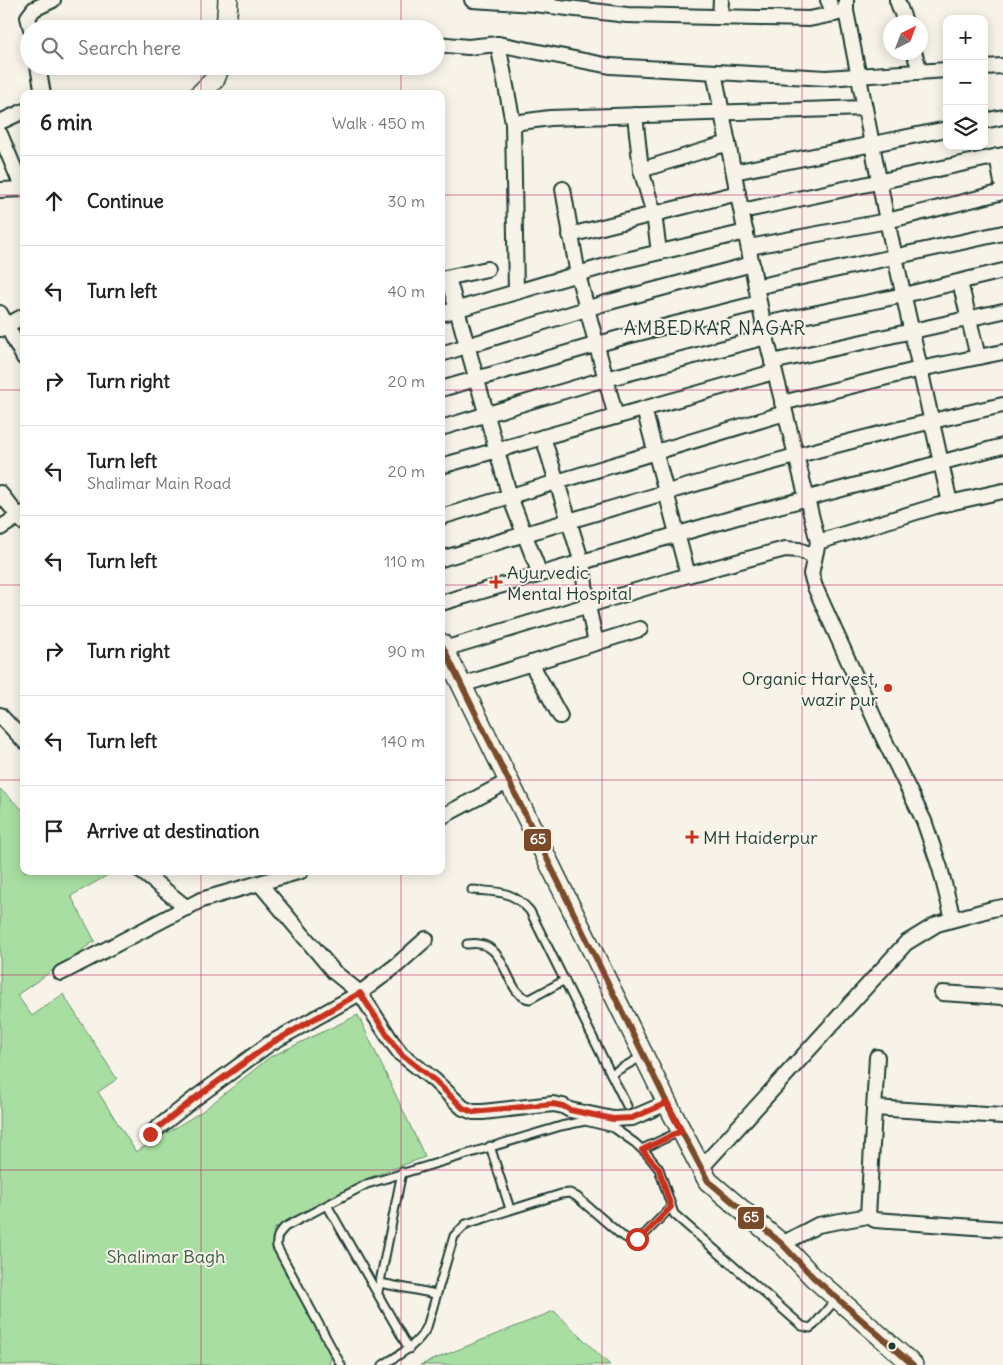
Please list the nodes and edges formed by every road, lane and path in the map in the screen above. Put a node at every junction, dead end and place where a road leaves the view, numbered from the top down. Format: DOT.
graph roads {
  1 [pos="53,0"];
  2 [pos="228,0"];
  3 [pos="472,0"];
  4 [pos="721,0"];
  5 [pos="828,0"];
  6 [pos="897,0"];
  7 [pos="842,9"];
  8 [pos="902,15"];
  9 [pos="720,17"];
  10 [pos="28,20"];
  11 [pos="231,20"];
  12 [pos="498,44"];
  13 [pos="445,45"];
  14 [pos="917,60"];
  15 [pos="988,67"];
  16 [pos="1003,67"];
  17 [pos="943,70"];
  18 [pos="920,71"];
  19 [pos="714,72"];
  20 [pos="40,75"];
  21 [pos="217,75"];
  22 [pos="859,75"];
  23 [pos="42,90"];
  24 [pos="204,90"];
  25 [pos="865,108"];
  26 [pos="722,112"];
  27 [pos="20,113"];
  28 [pos="635,115"];
  29 [pos="1003,117"];
  30 [pos="988,120"];
  31 [pos="0,122"];
  32 [pos="513,123"];
  33 [pos="943,130"];
  34 [pos="0,134"];
  35 [pos="728,142"];
  36 [pos="872,144"];
  37 [pos="1000,156"];
  38 [pos="641,170"];
  39 [pos="734,172"];
  40 [pos="20,180"];
  41 [pos="879,181"];
  42 [pos="1003,188"];
  43 [pos="20,189"];
  44 [pos="563,189"];
  45 [pos="0,190"];
  46 [pos="1003,192"];
  47 [pos="738,193"];
  48 [pos="742,210"];
  49 [pos="654,214"];
  50 [pos="887,221"];
  51 [pos="746,232"];
  52 [pos="1003,233"];
  53 [pos="570,234"];
  54 [pos="749,247"];
  55 [pos="659,252"];
  56 [pos="895,257"];
  57 [pos="752,264"];
  58 [pos="487,269"];
  59 [pos="1003,271"];
  60 [pos="578,274"];
  61 [pos="445,279"];
  62 [pos="445,281"];
  63 [pos="960,282"];
  64 [pos="756,287"];
  65 [pos="516,292"];
  66 [pos="904,295"];
  67 [pos="759,303"];
  68 [pos="588,308"];
  69 [pos="457,310"];
  70 [pos="1003,311"];
  71 [pos="445,313"];
  72 [pos="20,317"];
  73 [pos="968,319"];
  74 [pos="2,323"];
  75 [pos="765,330"];
  76 [pos="912,332"];
  77 [pos="597,345"];
  78 [pos="467,346"];
  79 [pos="20,352"];
  80 [pos="1003,352"];
  81 [pos="445,353"];
  82 [pos="978,357"];
  83 [pos="773,367"];
  84 [pos="920,369"];
  85 [pos="477,379"];
  86 [pos="606,379"];
  87 [pos="445,388"];
  88 [pos="1003,405"];
  89 [pos="783,408"];
  90 [pos="644,409"];
  91 [pos="487,415"];
  92 [pos="616,417"];
  93 [pos="931,420"];
  94 [pos="445,427"];
  95 [pos="543,437"];
  96 [pos="1003,446"];
  97 [pos="497,450"];
  98 [pos="656,452"];
  99 [pos="795,455"];
  100 [pos="941,462"];
  101 [pos="445,465"];
  102 [pos="557,482"];
  103 [pos="1003,491"];
  104 [pos="0,493"];
  105 [pos="666,493"];
  106 [pos="510,497"];
  107 [pos="807,498"];
  108 [pos="950,503"];
  109 [pos="20,515"];
  110 [pos="445,516"];
  111 [pos="20,518"];
  112 [pos="569,522"];
  113 [pos="0,528"];
  114 [pos="525,534"];
  115 [pos="678,535"];
  116 [pos="816,549"];
  117 [pos="445,558"];
  118 [pos="582,563"];
  119 [pos="540,574"];
  120 [pos="688,575"];
  121 [pos="445,602"];
  122 [pos="588,606"];
  123 [pos="640,629"];
  124 [pos="596,643"];
  125 [pos="445,645"];
  126 [pos="445,650"];
  127 [pos="531,663"];
  128 [pos="462,685"];
  129 [pos="0,715"];
  130 [pos="560,716"];
  131 [pos="20,736"];
  132 [pos="509,781"];
  133 [pos="445,815"];
  134 [pos="146,875"];
  135 [pos="288,875"];
  136 [pos="260,884"];
  137 [pos="472,890"];
  138 [pos="187,908"];
  139 [pos="1003,908"];
  140 [pos="953,919"];
  141 [pos="426,938"];
  142 [pos="467,944"];
  143 [pos="61,974"];
  144 [pos="565,980"];
  145 [pos="360,993"];
  146 [pos="942,994"];
  147 [pos="1003,997"];
  148 [pos="643,1056"];
  149 [pos="877,1057"];
  150 [pos="611,1074"];
  151 [pos="667,1103"];
  152 [pos="627,1106"];
  153 [pos="874,1108"];
  154 [pos="1003,1116"];
  155 [pos="681,1131"];
  156 [pos="150,1134"];
  157 [pos="490,1146"];
  158 [pos="642,1150"];
  159 [pos="701,1168"];
  160 [pos="402,1172"];
  161 [pos="327,1205"];
  162 [pos="671,1207"];
  163 [pos="510,1209"];
  164 [pos="868,1216"];
  165 [pos="1003,1229"];
  166 [pos="782,1244"];
  167 [pos="380,1283"];
  168 [pos="378,1292"];
  169 [pos="436,1294"];
  170 [pos="837,1298"];
  171 [pos="409,1348"];
  172 [pos="341,1365"];
  173 [pos="382,1365"];
  174 [pos="913,1365"];
  1 -- 10 [label="street"];
  2 -- 11 [label="street"];
  3 -- 9 [label="street"];
  4 -- 9 [label="street"];
  5 -- 7 [label="street"];
  6 -- 8 [label="street"];
  7 -- 9 [label="street"];
  7 -- 22 [label="street"];
  12 -- 13 [label="street"];
  12 -- 19 [label="street"];
  12 -- 32 [label="street"];
  14 -- 18 [label="street"];
  15 -- 16 [label="street"];
  17 -- 18 [label="street"];
  18 -- 22 [label="street"];
  19 -- 22 [label="street"];
  19 -- 26 [label="street"];
  20 -- 23 [label="street"];
  21 -- 24 [label="street"];
  22 -- 25 [label="street"];
  25 -- 26 [label="street"];
  25 -- 36 [label="street"];
  26 -- 28 [label="street"];
  26 -- 35 [label="street"];
  27 -- 31 [label="street"];
  28 -- 32 [label="street"];
  28 -- 38 [label="street"];
  29 -- 30 [label="street"];
  32 -- 65 [label="street"];
  33 -- 36 [label="street"];
  34 -- 40 [label="street"];
  35 -- 38 [label="street"];
  35 -- 39 [label="street"];
  36 -- 39 [label="street"];
  36 -- 41 [label="street"];
  37 -- 41 [label="street"];
  37 -- 42 [label="street"];
  38 -- 49 [label="street"];
  39 -- 47 [label="street"];
  41 -- 48 [label="street"];
  41 -- 50 [label="street"];
  43 -- 45 [label="street"];
  44 -- 53 [label="street"];
  46 -- 50 [label="street"];
  47 -- 48 [label="street"];
  47 -- 49 [label="street"];
  48 -- 51 [label="street"];
  49 -- 53 [label="street"];
  49 -- 55 [label="street"];
  50 -- 54 [label="street"];
  50 -- 56 [label="street"];
  51 -- 54 [label="street"];
  51 -- 55 [label="street"];
  52 -- 56 [label="street"];
  53 -- 60 [label="street"];
  54 -- 57 [label="street"];
  55 -- 60 [label="street"];
  56 -- 64 [label="street"];
  56 -- 66 [label="street"];
  57 -- 64 [label="street"];
  57 -- 68 [label="street"];
  58 -- 61 [label="street"];
  59 -- 63 [label="street"];
  60 -- 65 [label="street"];
  60 -- 68 [label="street"];
  62 -- 69 [label="street"];
  63 -- 66 [label="street"];
  63 -- 73 [label="street"];
  64 -- 67 [label="street"];
  65 -- 69 [label="street"];
  66 -- 75 [label="street"];
  66 -- 76 [label="street"];
  67 -- 75 [label="street"];
  67 -- 77 [label="street"];
  68 -- 77 [label="street"];
  68 -- 78 [label="street"];
  69 -- 71 [label="street"];
  69 -- 78 [label="street"];
  70 -- 73 [label="street"];
  72 -- 74 [label="street"];
  73 -- 76 [label="street"];
  73 -- 82 [label="street"];
  74 -- 79 [label="street"];
  75 -- 83 [label="street"];
  75 -- 86 [label="street"];
  76 -- 83 [label="street"];
  76 -- 84 [label="street"];
  77 -- 85 [label="street"];
  77 -- 86 [label="street"];
  78 -- 81 [label="street"];
  78 -- 85 [label="street"];
  80 -- 82 [label="street"];
  82 -- 84 [label="street"];
  83 -- 89 [label="street"];
  83 -- 90 [label="street"];
  84 -- 89 [label="street"];
  84 -- 93 [label="street"];
  85 -- 87 [label="street"];
  85 -- 91 [label="street"];
  86 -- 91 [label="street"];
  86 -- 92 [label="street"];
  88 -- 93 [label="street"];
  89 -- 98 [label="street"];
  89 -- 99 [label="street"];
  90 -- 92 [label="street"];
  90 -- 98 [label="street"];
  91 -- 94 [label="street"];
  91 -- 97 [label="street"];
  92 -- 95 [label="street"];
  93 -- 99 [label="street"];
  93 -- 100 [label="street"];
  95 -- 97 [label="street"];
  95 -- 102 [label="street"];
  96 -- 100 [label="street"];
  97 -- 101 [label="street"];
  97 -- 106 [label="street"];
  98 -- 102 [label="street"];
  98 -- 105 [label="street"];
  99 -- 105 [label="street"];
  99 -- 107 [label="street"];
  100 -- 107 [label="street"];
  100 -- 108 [label="street"];
  102 -- 106 [label="street"];
  102 -- 112 [label="street"];
  103 -- 108 [label="street"];
  104 -- 109 [label="street"];
  105 -- 112 [label="street"];
  105 -- 115 [label="street"];
  106 -- 110 [label="street"];
  106 -- 114 [label="street"];
  107 -- 115 [label="street"];
  107 -- 116 [label="street"];
  108 -- 116 [label="street"];
  111 -- 113 [label="street"];
  112 -- 114 [label="street"];
  112 -- 118 [label="street"];
  114 -- 117 [label="street"];
  114 -- 119 [label="street"];
  115 -- 118 [label="street"];
  115 -- 120 [label="street"];
  116 -- 120 [label="street"];
  116 -- 140 [label="street"];
  118 -- 119 [label="street"];
  118 -- 122 [label="street"];
  119 -- 121 [label="street"];
  120 -- 122 [label="street"];
  122 -- 124 [label="street"];
  122 -- 125 [label="street"];
  123 -- 124 [label="street"];
  124 -- 127 [label="street"];
  126 -- 128 [label="street"];
  127 -- 128 [label="street"];
  127 -- 130 [label="street"];
  128 -- 132 [label="street"];
  129 -- 131 [label="street"];
  132 -- 133 [label="street"];
  132 -- 148 [label="street"];
  134 -- 138 [label="street"];
  135 -- 136 [label="street"];
  136 -- 138 [label="street"];
  136 -- 145 [label="street"];
  137 -- 144 [label="lane"];
  138 -- 143 [label="street"];
  139 -- 140 [label="street"];
  140 -- 159 [label="street"];
  141 -- 145 [label="street"];
  142 -- 144 [label="lane"];
  144 -- 150 [label="lane"];
  145 -- 151 [label="street"];
  145 -- 156 [label="street"];
  146 -- 147 [label="street"];
  148 -- 150 [label="lane"];
  148 -- 151 [label="street"];
  149 -- 153 [label="street"];
  150 -- 152 [label="lane"];
  151 -- 155 [label="street"];
  153 -- 154 [label="street"];
  153 -- 164 [label="street"];
  155 -- 158 [label="lane"];
  155 -- 159 [label="street"];
  157 -- 158 [label="lane"];
  157 -- 160 [label="lane"];
  157 -- 163 [label="lane"];
  158 -- 162 [label="lane"];
  159 -- 166 [label="street"];
  160 -- 161 [label="lane"];
  160 -- 167 [label="lane"];
  161 -- 168 [label="lane"];
  161 -- 172 [label="lane"];
  162 -- 163 [label="lane"];
  162 -- 170 [label="lane"];
  163 -- 169 [label="lane"];
  164 -- 165 [label="street"];
  164 -- 166 [label="street"];
  166 -- 170 [label="street"];
  167 -- 168 [label="lane"];
  167 -- 169 [label="lane"];
  168 -- 171 [label="lane"];
  169 -- 171 [label="lane"];
  170 -- 174 [label="street"];
  171 -- 173 [label="lane"];
}
